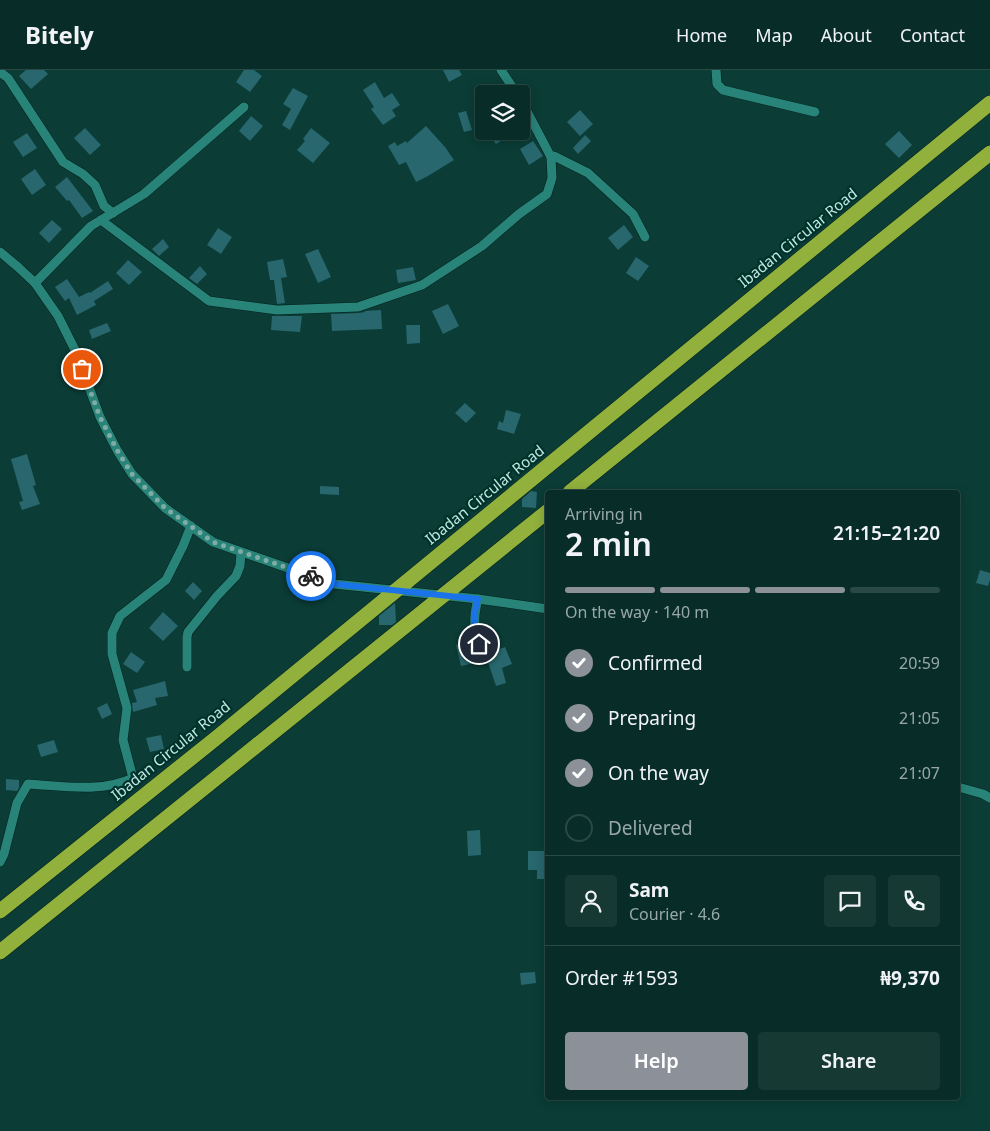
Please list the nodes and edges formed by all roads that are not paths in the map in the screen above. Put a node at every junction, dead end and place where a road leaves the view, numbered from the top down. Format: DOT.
graph roads {
  1 [pos="500,70"];
  2 [pos="716,70"];
  3 [pos="0,72"];
  4 [pos="511,85"];
  5 [pos="990,103"];
  6 [pos="244,107"];
  7 [pos="815,112"];
  8 [pos="530,117"];
  9 [pos="990,153"];
  10 [pos="551,157"];
  11 [pos="113,213"];
  12 [pos="102,220"];
  13 [pos="645,237"];
  14 [pos="0,252"];
  15 [pos="35,283"];
  16 [pos="572,490"];
  17 [pos="545,513"];
  18 [pos="191,526"];
  19 [pos="241,552"];
  20 [pos="478,599"];
  21 [pos="545,609"];
  22 [pos="484,658"];
  23 [pos="187,667"];
  24 [pos="960,788"];
  25 [pos="990,798"];
  26 [pos="0,862"];
  27 [pos="0,911"];
  28 [pos="0,952"];
  1 -- 4 [label="street"];
  2 -- 7 [label="street"];
  3 -- 11 [label="street"];
  5 -- 27 [label="highway, Ibadan Circular Road"];
  6 -- 11 [label="street"];
  8 -- 10 [label="street"];
  9 -- 16 [label="highway"];
  10 -- 12 [label="street"];
  10 -- 13 [label="street"];
  11 -- 12 [label="street"];
  12 -- 15 [label="street"];
  14 -- 15 [label="street"];
  15 -- 18 [label="street"];
  17 -- 28 [label="highway"];
  18 -- 19 [label="street"];
  18 -- 26 [label="street"];
  19 -- 20 [label="street"];
  19 -- 23 [label="street"];
  20 -- 21 [label="street"];
  20 -- 22 [label="street"];
  24 -- 25 [label="street"];
}
